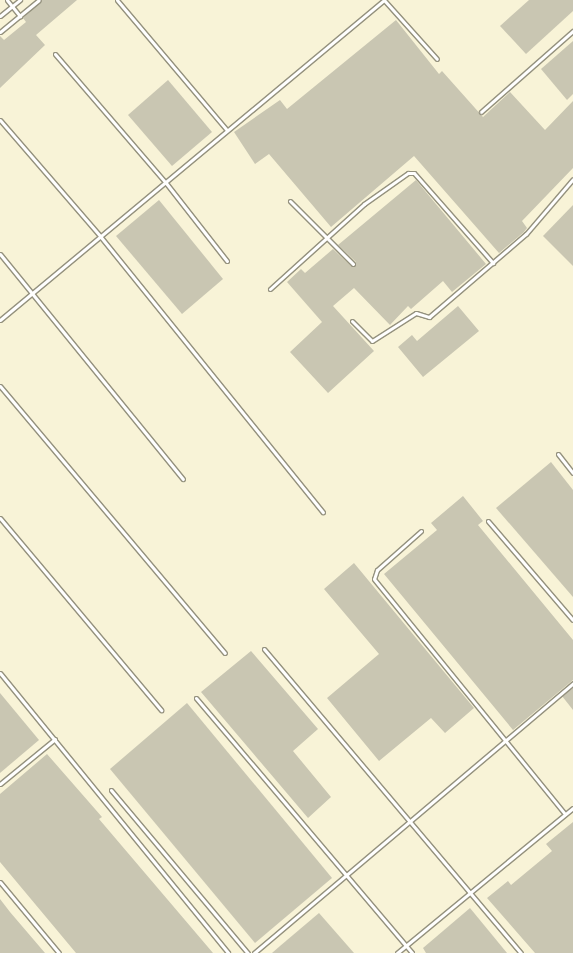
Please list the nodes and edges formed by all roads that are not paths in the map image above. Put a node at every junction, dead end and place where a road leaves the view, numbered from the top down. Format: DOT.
graph roads {
  1 [pos="7,0"];
  2 [pos="20,0"];
  3 [pos="39,0"];
  4 [pos="117,0"];
  5 [pos="12,6"];
  6 [pos="0,16"];
  7 [pos="20,16"];
  8 [pos="573,31"];
  9 [pos="0,32"];
  10 [pos="55,54"];
  11 [pos="437,59"];
  12 [pos="480,112"];
  13 [pos="0,120"];
  14 [pos="227,130"];
  15 [pos="573,179"];
  16 [pos="166,183"];
  17 [pos="290,201"];
  18 [pos="100,236"];
  19 [pos="326,238"];
  20 [pos="0,254"];
  21 [pos="227,261"];
  22 [pos="493,263"];
  23 [pos="353,264"];
  24 [pos="270,289"];
  25 [pos="31,294"];
  26 [pos="0,320"];
  27 [pos="352,321"];
  28 [pos="0,386"];
  29 [pos="558,454"];
  30 [pos="573,473"];
  31 [pos="183,479"];
  32 [pos="323,512"];
  33 [pos="0,518"];
  34 [pos="488,521"];
  35 [pos="421,531"];
  36 [pos="573,620"];
  37 [pos="264,649"];
  38 [pos="225,653"];
  39 [pos="0,673"];
  40 [pos="573,683"];
  41 [pos="196,698"];
  42 [pos="160,710"];
  43 [pos="55,739"];
  44 [pos="504,741"];
  45 [pos="0,784"];
  46 [pos="111,790"];
  47 [pos="572,810"];
  48 [pos="565,814"];
  49 [pos="409,820"];
  50 [pos="345,874"];
  51 [pos="0,882"];
  52 [pos="469,892"];
  53 [pos="406,945"];
  54 [pos="59,953"];
  55 [pos="228,953"];
  56 [pos="248,953"];
  57 [pos="254,953"];
  58 [pos="397,953"];
  59 [pos="412,953"];
  60 [pos="521,953"];
  1 -- 5 [label="lane"];
  2 -- 5 [label="lane"];
  3 -- 7 [label="lane"];
  4 -- 14 [label="lane"];
  5 -- 6 [label="lane"];
  5 -- 7 [label="lane"];
  7 -- 9 [label="lane"];
  8 -- 12 [label="lane"];
  10 -- 16 [label="lane"];
  11 -- 14 [label="lane"];
  13 -- 18 [label="lane"];
  14 -- 16 [label="lane"];
  15 -- 22 [label="lane"];
  16 -- 18 [label="lane"];
  16 -- 21 [label="lane"];
  17 -- 19 [label="lane"];
  18 -- 25 [label="lane"];
  18 -- 32 [label="lane"];
  19 -- 22 [label="lane"];
  19 -- 23 [label="lane"];
  19 -- 24 [label="lane"];
  20 -- 25 [label="lane"];
  22 -- 27 [label="lane"];
  25 -- 26 [label="lane"];
  25 -- 31 [label="lane"];
  28 -- 38 [label="lane"];
  29 -- 30 [label="lane"];
  33 -- 42 [label="lane"];
  34 -- 36 [label="lane"];
  35 -- 44 [label="lane"];
  37 -- 49 [label="lane"];
  39 -- 43 [label="lane"];
  40 -- 44 [label="lane"];
  41 -- 50 [label="lane"];
  43 -- 45 [label="lane"];
  43 -- 55 [label="lane"];
  44 -- 48 [label="lane"];
  44 -- 49 [label="lane"];
  46 -- 56 [label="lane"];
  47 -- 48 [label="lane"];
  48 -- 52 [label="lane"];
  49 -- 50 [label="lane"];
  49 -- 52 [label="lane"];
  50 -- 53 [label="lane"];
  50 -- 57 [label="lane"];
  51 -- 54 [label="lane"];
  52 -- 53 [label="lane"];
  52 -- 60 [label="lane"];
  53 -- 58 [label="lane"];
  53 -- 59 [label="lane"];
}
